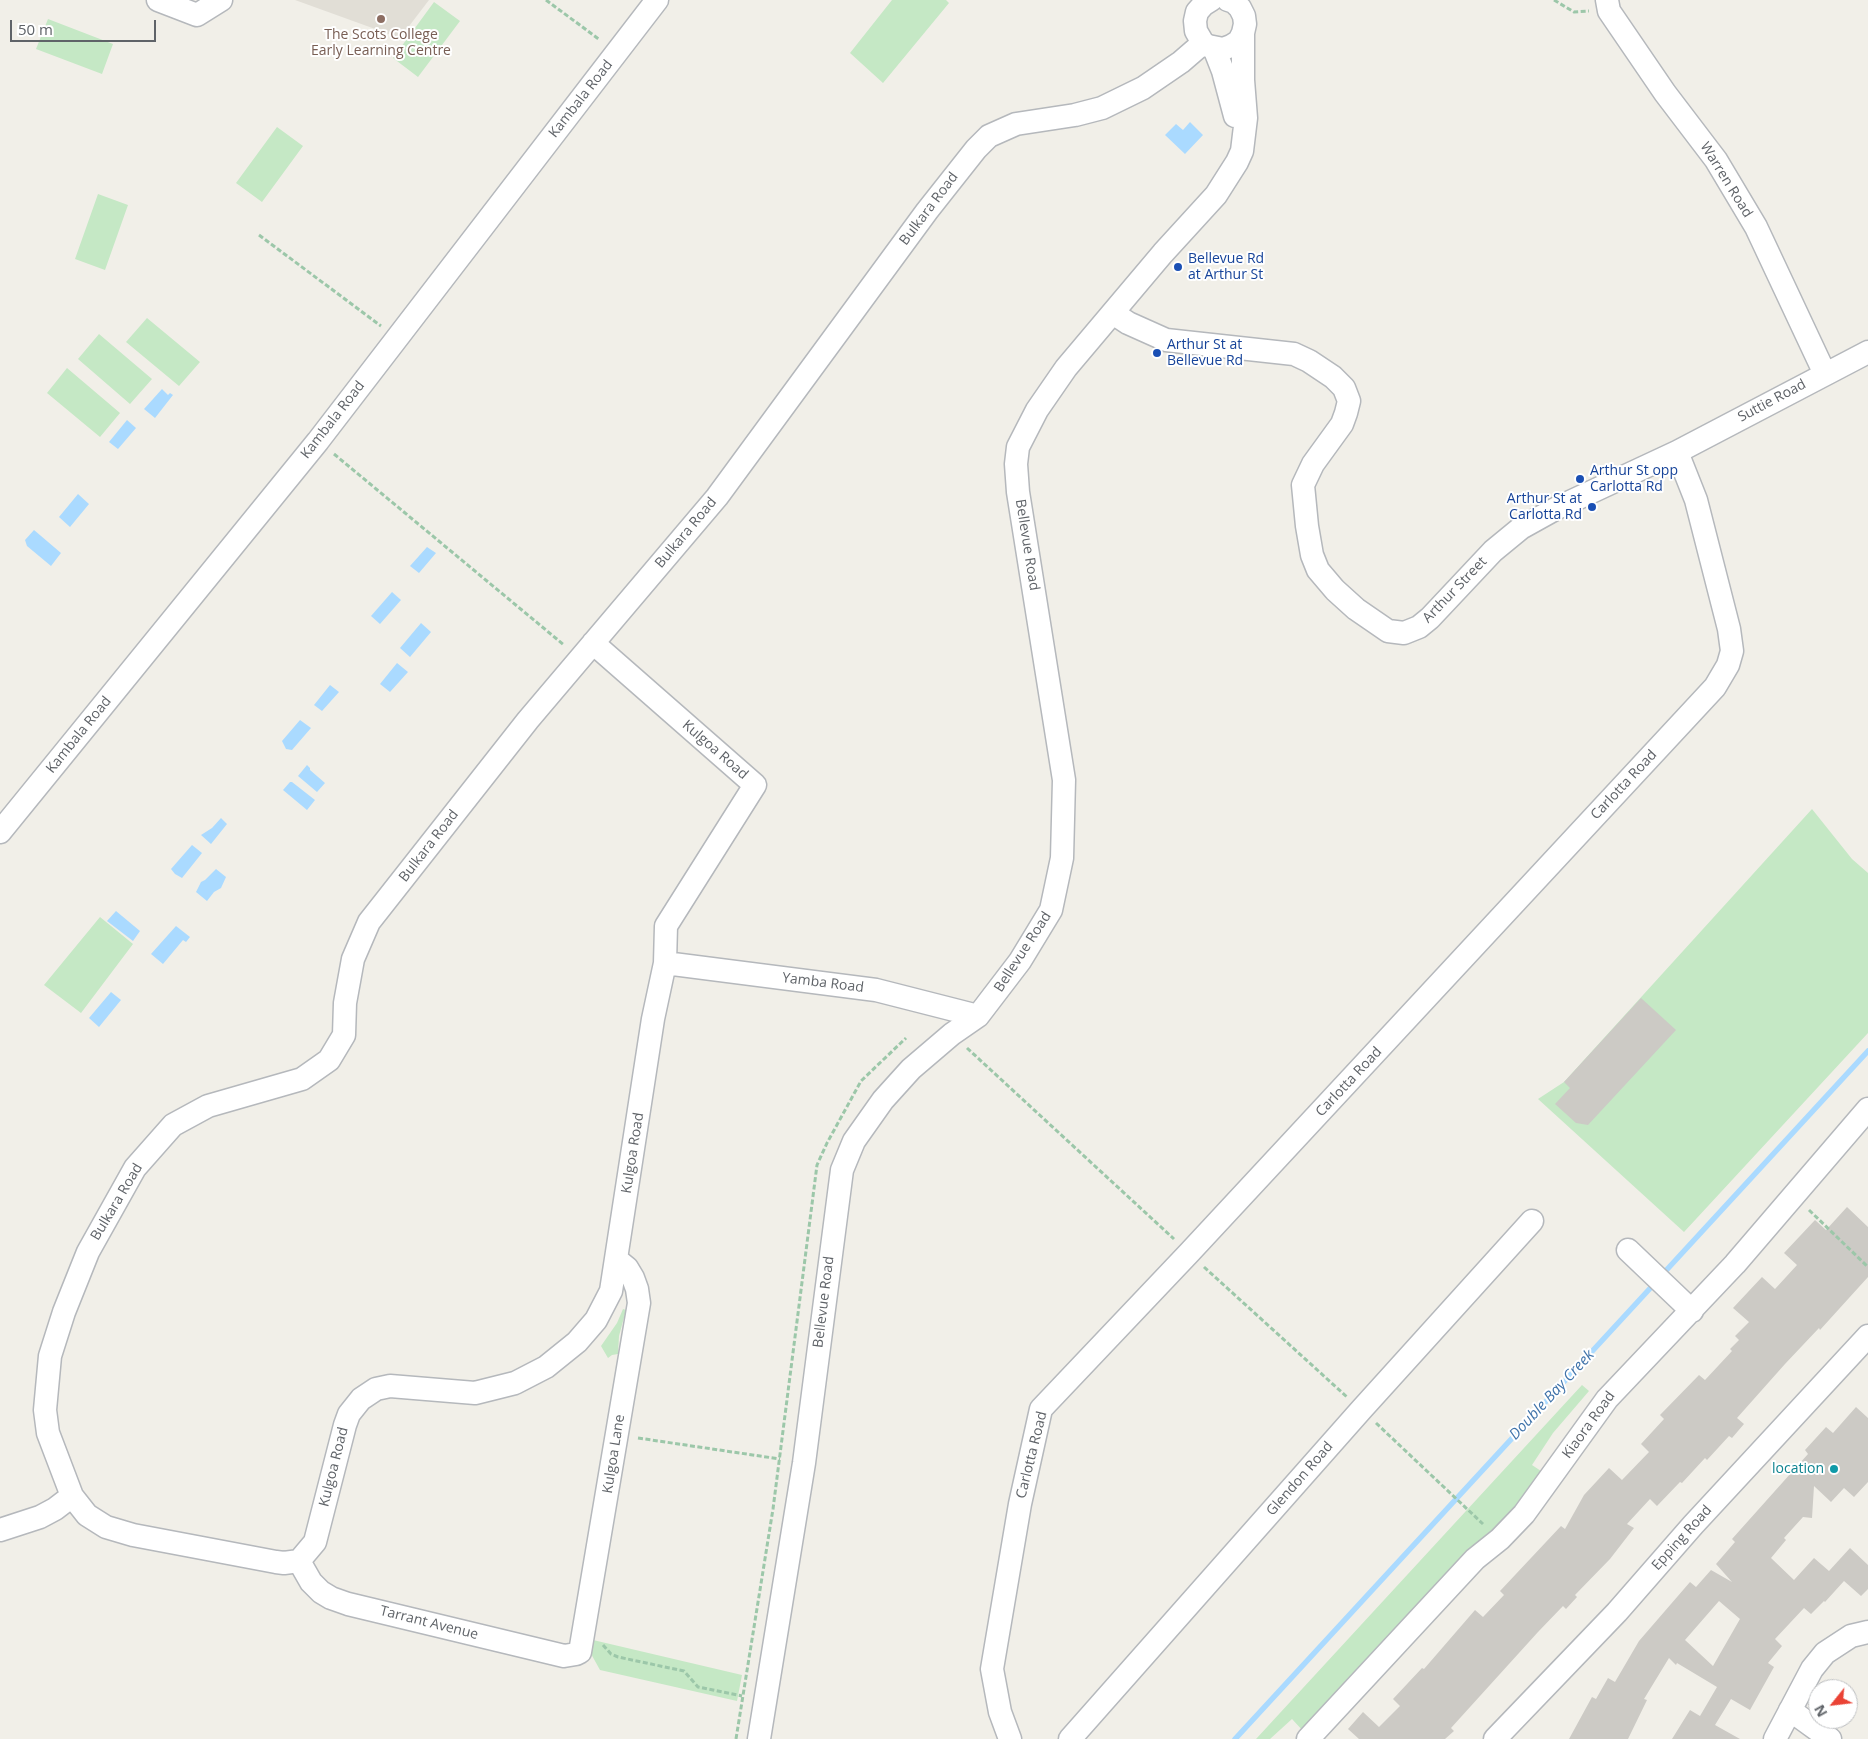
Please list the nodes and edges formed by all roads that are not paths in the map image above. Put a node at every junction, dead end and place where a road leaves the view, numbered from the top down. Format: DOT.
graph roads {
  1 [pos="158,0"];
  2 [pos="221,0"];
  3 [pos="657,0"];
  4 [pos="1211,0"];
  5 [pos="1228,0"];
  6 [pos="1253,0"];
  7 [pos="1608,6"];
  8 [pos="1199,29"];
  9 [pos="1244,29"];
  10 [pos="1242,151"];
  11 [pos="1113,313"];
  12 [pos="1868,352"];
  13 [pos="1825,374"];
  14 [pos="1677,452"];
  15 [pos="593,643"];
  16 [pos="0,832"];
  17 [pos="665,963"];
  18 [pos="978,1016"];
  19 [pos="1868,1109"];
  20 [pos="1532,1221"];
  21 [pos="1628,1250"];
  22 [pos="616,1259"];
  23 [pos="1692,1311"];
  24 [pos="1868,1336"];
  25 [pos="72,1496"];
  26 [pos="0,1530"];
  27 [pos="299,1561"];
  28 [pos="1868,1632"];
  29 [pos="576,1654"];
  30 [pos="1790,1710"];
  31 [pos="759,1739"];
  32 [pos="1010,1739"];
  33 [pos="1070,1739"];
  34 [pos="1308,1739"];
  35 [pos="1496,1739"];
  36 [pos="1775,1739"];
  37 [pos="1830,1739"];
  1 -- 2 [label="street"];
  3 -- 16 [label="street, Kambala Road"];
  4 -- 8 [label="street"];
  5 -- 9 [label="street"];
  6 -- 9 [label="street"];
  7 -- 13 [label="street, Warren Road"];
  8 -- 9 [label="street"];
  8 -- 10 [label="street"];
  8 -- 15 [label="street, Bulkara Road"];
  9 -- 10 [label="street, Bellevue Road"];
  10 -- 11 [label="street, Bellevue Road"];
  11 -- 14 [label="street, Arthur Street"];
  11 -- 18 [label="street, Bellevue Road"];
  12 -- 13 [label="street, Suttie Road"];
  13 -- 14 [label="street, Suttie Road"];
  14 -- 32 [label="street, Carlotta Road"];
  15 -- 17 [label="street, Kulgoa Road"];
  15 -- 25 [label="street, Bulkara Road"];
  17 -- 18 [label="street, Yamba Road"];
  17 -- 22 [label="street, Kulgoa Road"];
  18 -- 31 [label="street, Bellevue Road"];
  19 -- 23 [label="street, Kiaora Road"];
  20 -- 33 [label="street, Glendon Road"];
  21 -- 23 [label="street"];
  22 -- 27 [label="street, Kulgoa Road"];
  22 -- 29 [label="street, Kulgoa Lane"];
  23 -- 34 [label="street, Kiaora Road"];
  24 -- 35 [label="street, Epping Road"];
  25 -- 26 [label="street"];
  25 -- 27 [label="street, Bulkara Road"];
  27 -- 29 [label="street, Tarrant Avenue"];
  28 -- 30 [label="street"];
  30 -- 36 [label="street"];
  30 -- 37 [label="street"];
}
